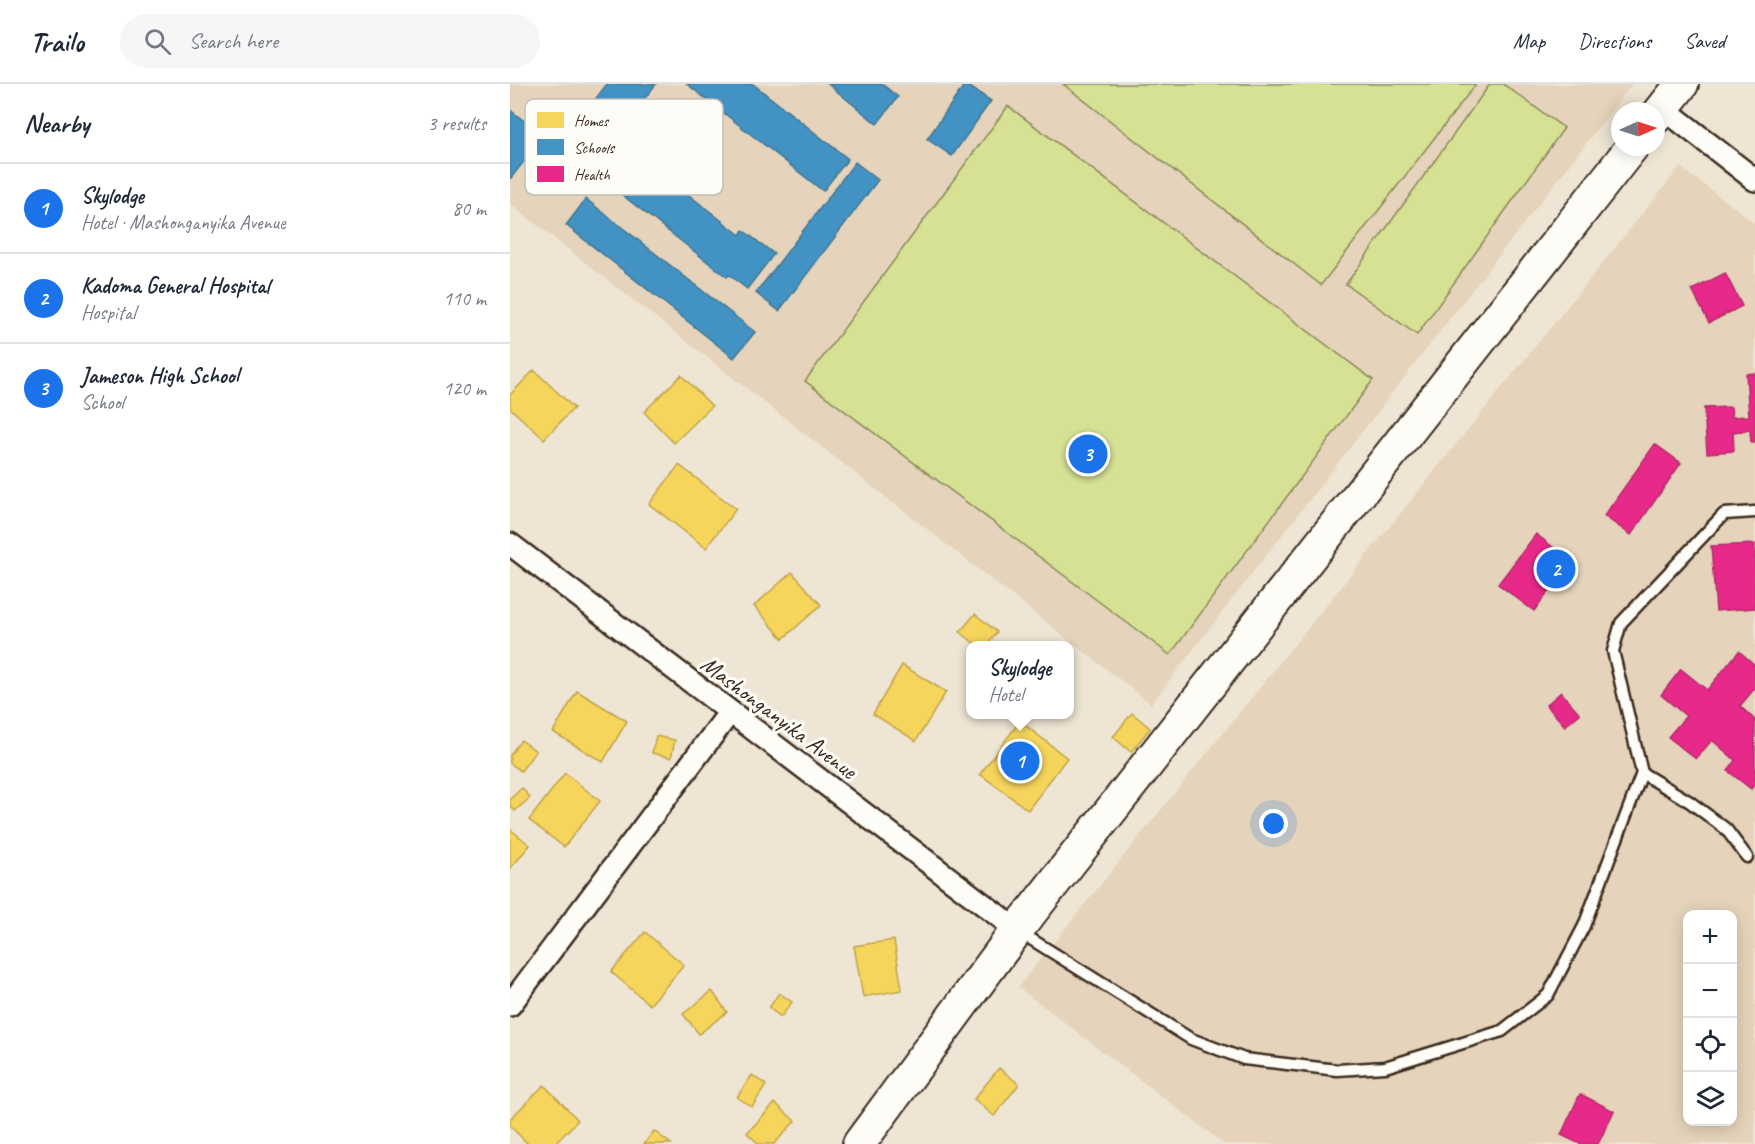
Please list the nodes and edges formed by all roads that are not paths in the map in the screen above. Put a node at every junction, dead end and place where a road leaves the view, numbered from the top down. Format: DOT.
graph roads {
  1 [pos="1682,84"];
  2 [pos="1665,105"];
  3 [pos="1665,116"];
  4 [pos="1625,156"];
  5 [pos="1755,180"];
  6 [pos="1755,512"];
  7 [pos="510,544"];
  8 [pos="730,712"];
  9 [pos="1642,773"];
  10 [pos="1747,858"];
  11 [pos="1017,930"];
  12 [pos="510,1005"];
  13 [pos="859,1144"];
  1 -- 2 [label="main road"];
  3 -- 5 [label="street"];
  4 -- 11 [label="main road"];
  6 -- 9 [label="lane"];
  7 -- 8 [label="street, Mashonganyika Avenue"];
  8 -- 11 [label="street, Mashonganyika Avenue"];
  8 -- 12 [label="street"];
  9 -- 10 [label="lane"];
  9 -- 11 [label="lane"];
  11 -- 13 [label="main road"];
}
